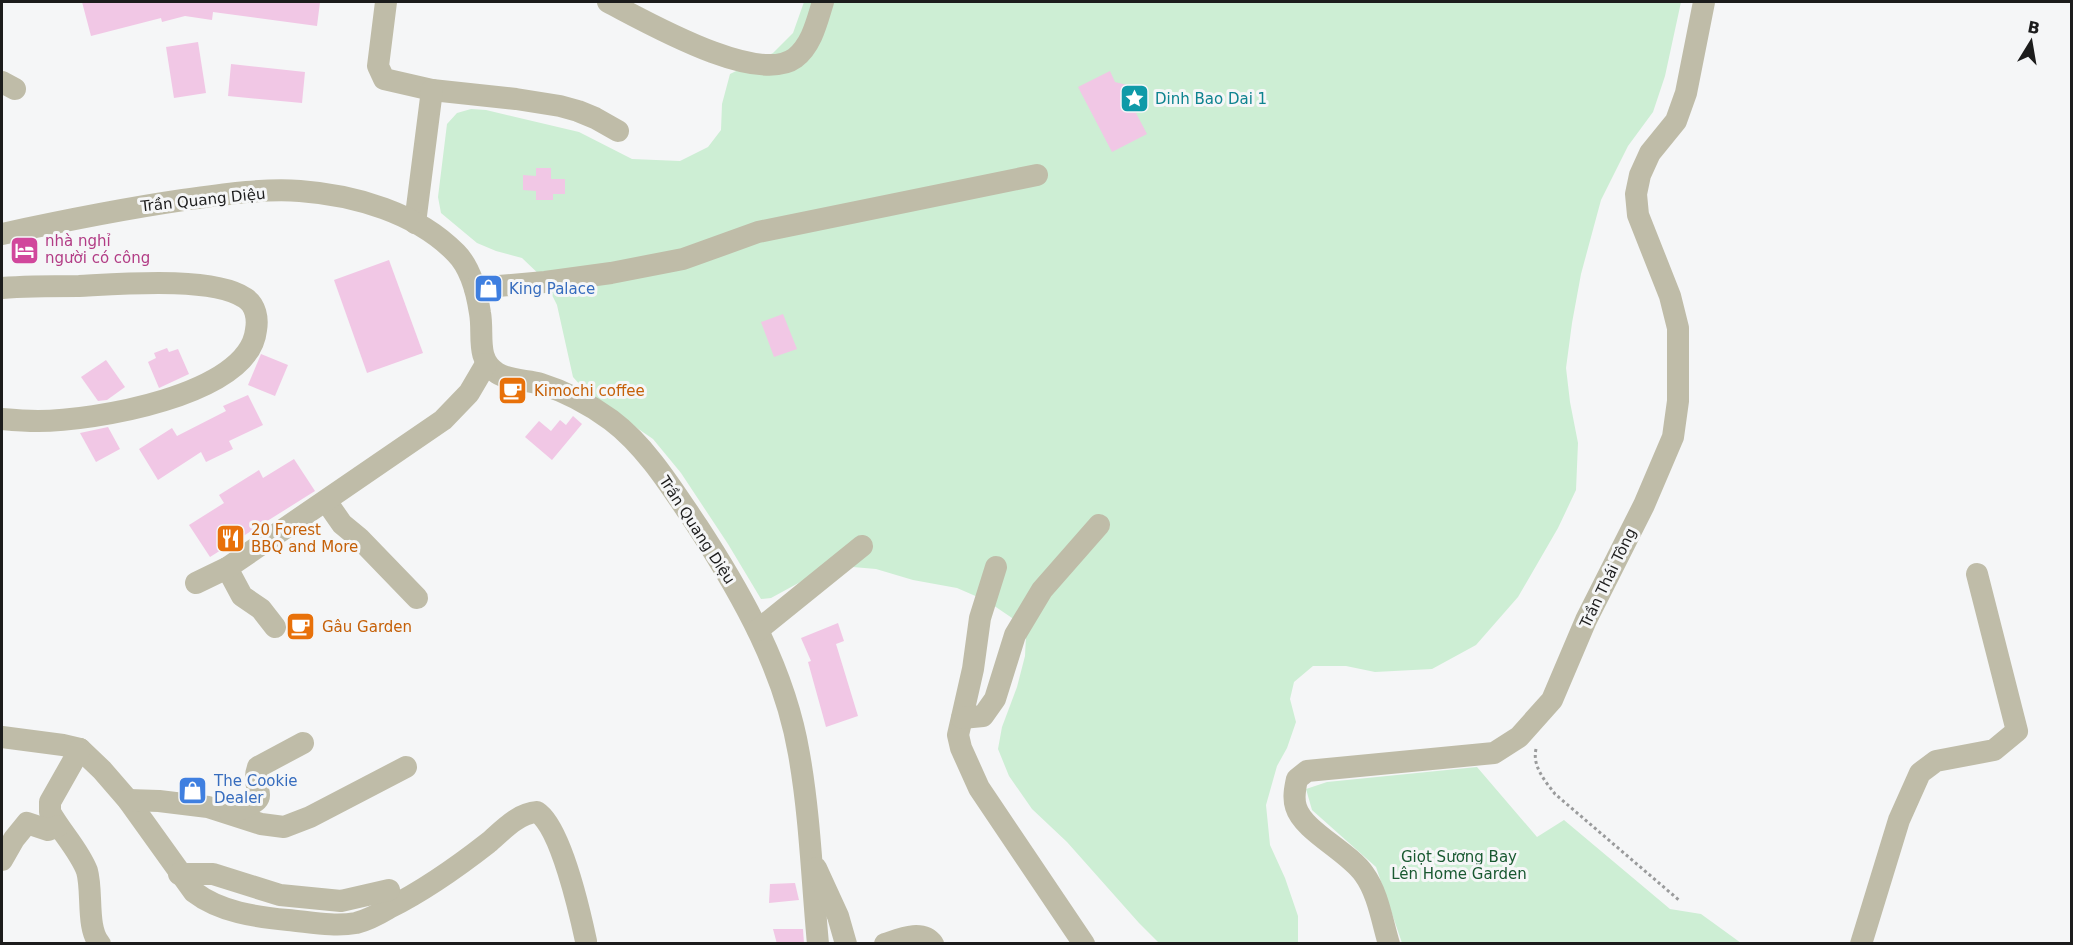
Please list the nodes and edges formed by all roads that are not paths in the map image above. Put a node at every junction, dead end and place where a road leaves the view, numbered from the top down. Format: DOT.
graph roads {
  1 [pos="386,2"];
  2 [pos="608,2"];
  3 [pos="823,2"];
  4 [pos="1704,2"];
  5 [pos="432,90"];
  6 [pos="618,131"];
  7 [pos="1037,175"];
  8 [pos="415,223"];
  9 [pos="2,234"];
  10 [pos="2,288"];
  11 [pos="475,288"];
  12 [pos="486,364"];
  13 [pos="2,418"];
  14 [pos="326,501"];
  15 [pos="1099,525"];
  16 [pos="862,546"];
  17 [pos="996,567"];
  18 [pos="227,568"];
  19 [pos="1977,574"];
  20 [pos="196,583"];
  21 [pos="417,598"];
  22 [pos="275,627"];
  23 [pos="758,630"];
  24 [pos="962,718"];
  25 [pos="2,737"];
  26 [pos="303,743"];
  27 [pos="80,749"];
  28 [pos="406,767"];
  29 [pos="128,800"];
  30 [pos="230,813"];
  31 [pos="58,826"];
  32 [pos="811,856"];
  33 [pos="2,860"];
  34 [pos="179,874"];
  35 [pos="389,890"];
  36 [pos="586,941"];
  37 [pos="100,944"];
  38 [pos="818,944"];
  39 [pos="846,944"];
  40 [pos="885,944"];
  41 [pos="933,944"];
  42 [pos="1084,944"];
  43 [pos="1389,944"];
  44 [pos="1861,944"];
  1 -- 5 [label="street"];
  2 -- 3 [label="street"];
  4 -- 43 [label="street, Trần Thái Tông"];
  5 -- 6 [label="street"];
  5 -- 8 [label="street"];
  7 -- 11 [label="street"];
  8 -- 9 [label="street, Trần Quang Diệu"];
  8 -- 11 [label="street, Trần Quang Diệu"];
  10 -- 13 [label="street"];
  11 -- 12 [label="street, Trần Quang Diệu"];
  12 -- 14 [label="street"];
  12 -- 23 [label="street, Trần Quang Diệu"];
  14 -- 18 [label="street"];
  14 -- 21 [label="street"];
  15 -- 24 [label="street"];
  16 -- 23 [label="street"];
  17 -- 24 [label="street"];
  18 -- 20 [label="street"];
  18 -- 22 [label="street"];
  19 -- 44 [label="street"];
  23 -- 32 [label="street, Trần Quang Diệu"];
  24 -- 42 [label="street"];
  25 -- 27 [label="street"];
  26 -- 30 [label="street"];
  27 -- 29 [label="street"];
  27 -- 31 [label="street"];
  28 -- 30 [label="street"];
  29 -- 30 [label="street"];
  29 -- 34 [label="street"];
  31 -- 33 [label="street"];
  31 -- 37 [label="street"];
  32 -- 38 [label="street, Trần Quang Diệu"];
  32 -- 39 [label="street"];
  34 -- 35 [label="street"];
  34 -- 36 [label="street"];
  40 -- 41 [label="street"];
}
